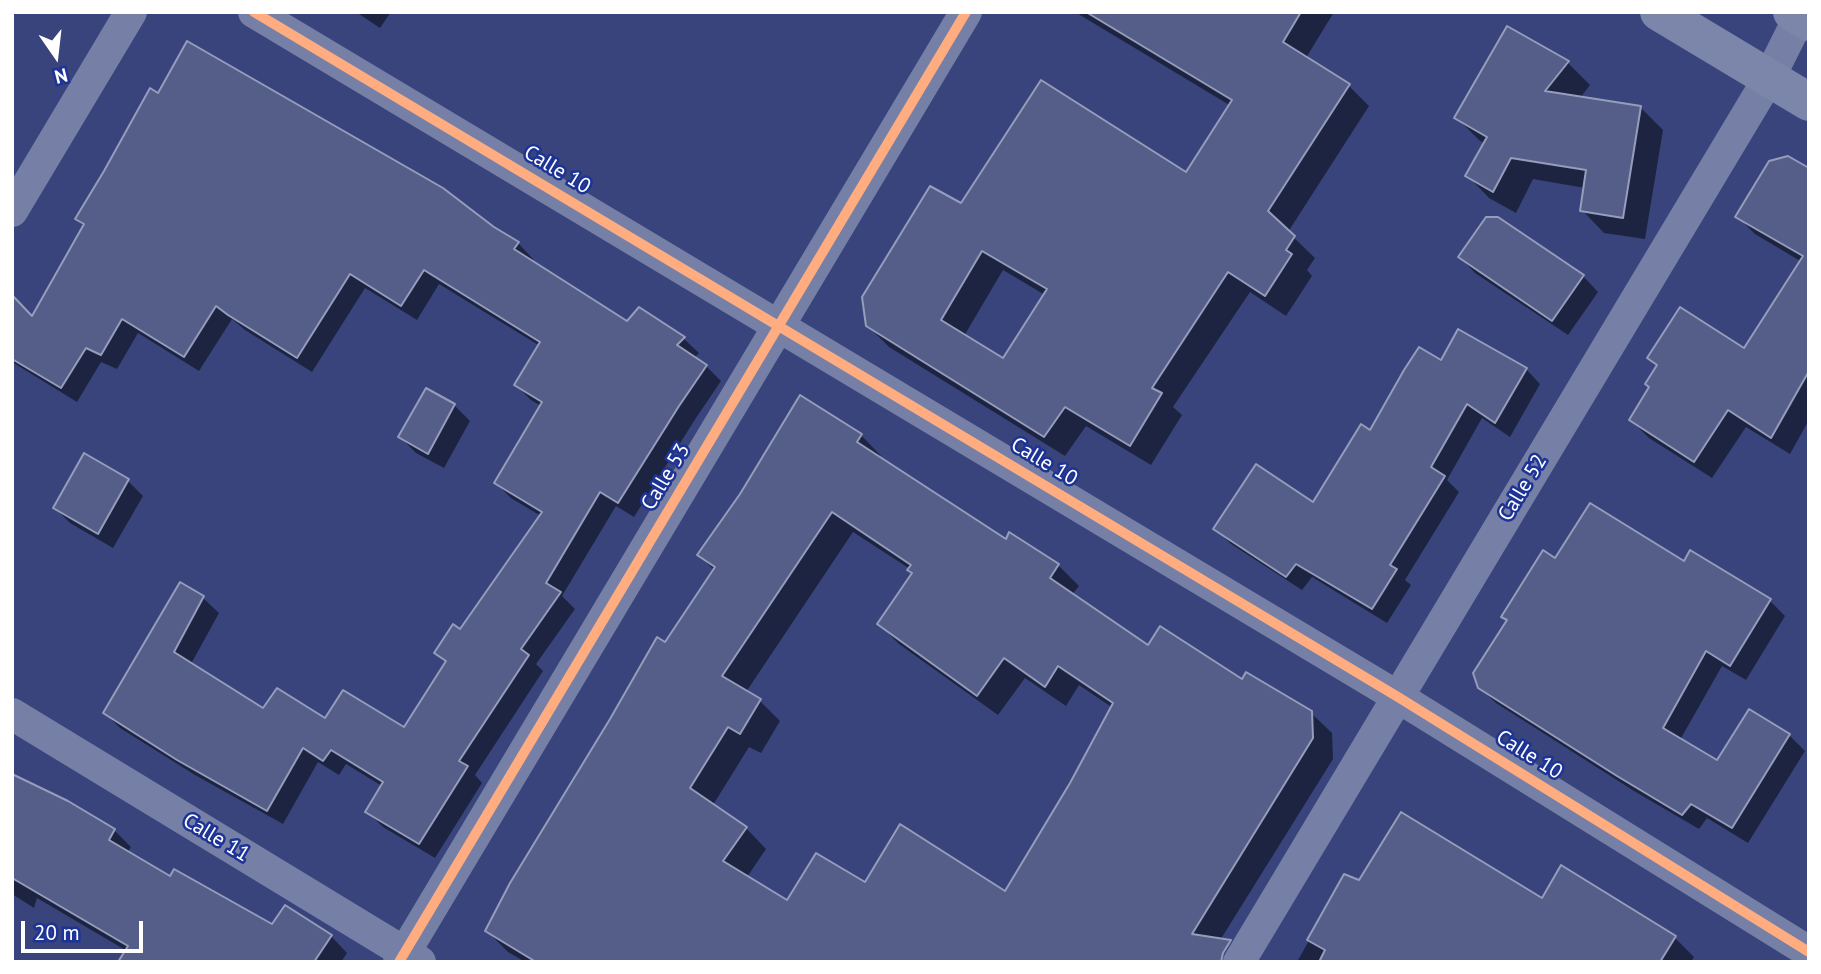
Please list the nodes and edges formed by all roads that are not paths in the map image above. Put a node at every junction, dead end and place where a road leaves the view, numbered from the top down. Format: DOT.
graph roads {
  1 [pos="131,12"];
  2 [pos="254,12"];
  3 [pos="966,12"];
  4 [pos="1659,12"];
  5 [pos="1801,16"];
  6 [pos="1769,78"];
  7 [pos="1809,102"];
  8 [pos="12,211"];
  9 [pos="779,325"];
  10 [pos="1398,697"];
  11 [pos="12,713"];
  12 [pos="1809,952"];
  13 [pos="408,959"];
  14 [pos="1239,962"];
  1 -- 8 [label="street"];
  2 -- 9 [label="street, Calle 10"];
  3 -- 9 [label="street, Calle 53"];
  4 -- 6 [label="main road"];
  5 -- 6 [label="street, Calle 52"];
  6 -- 7 [label="main road"];
  6 -- 10 [label="street, Calle 52"];
  9 -- 10 [label="street, Calle 10"];
  9 -- 13 [label="street, Calle 53"];
  10 -- 12 [label="street, Calle 10"];
  10 -- 14 [label="street, Calle 52"];
  11 -- 13 [label="street, Calle 11"];
}
